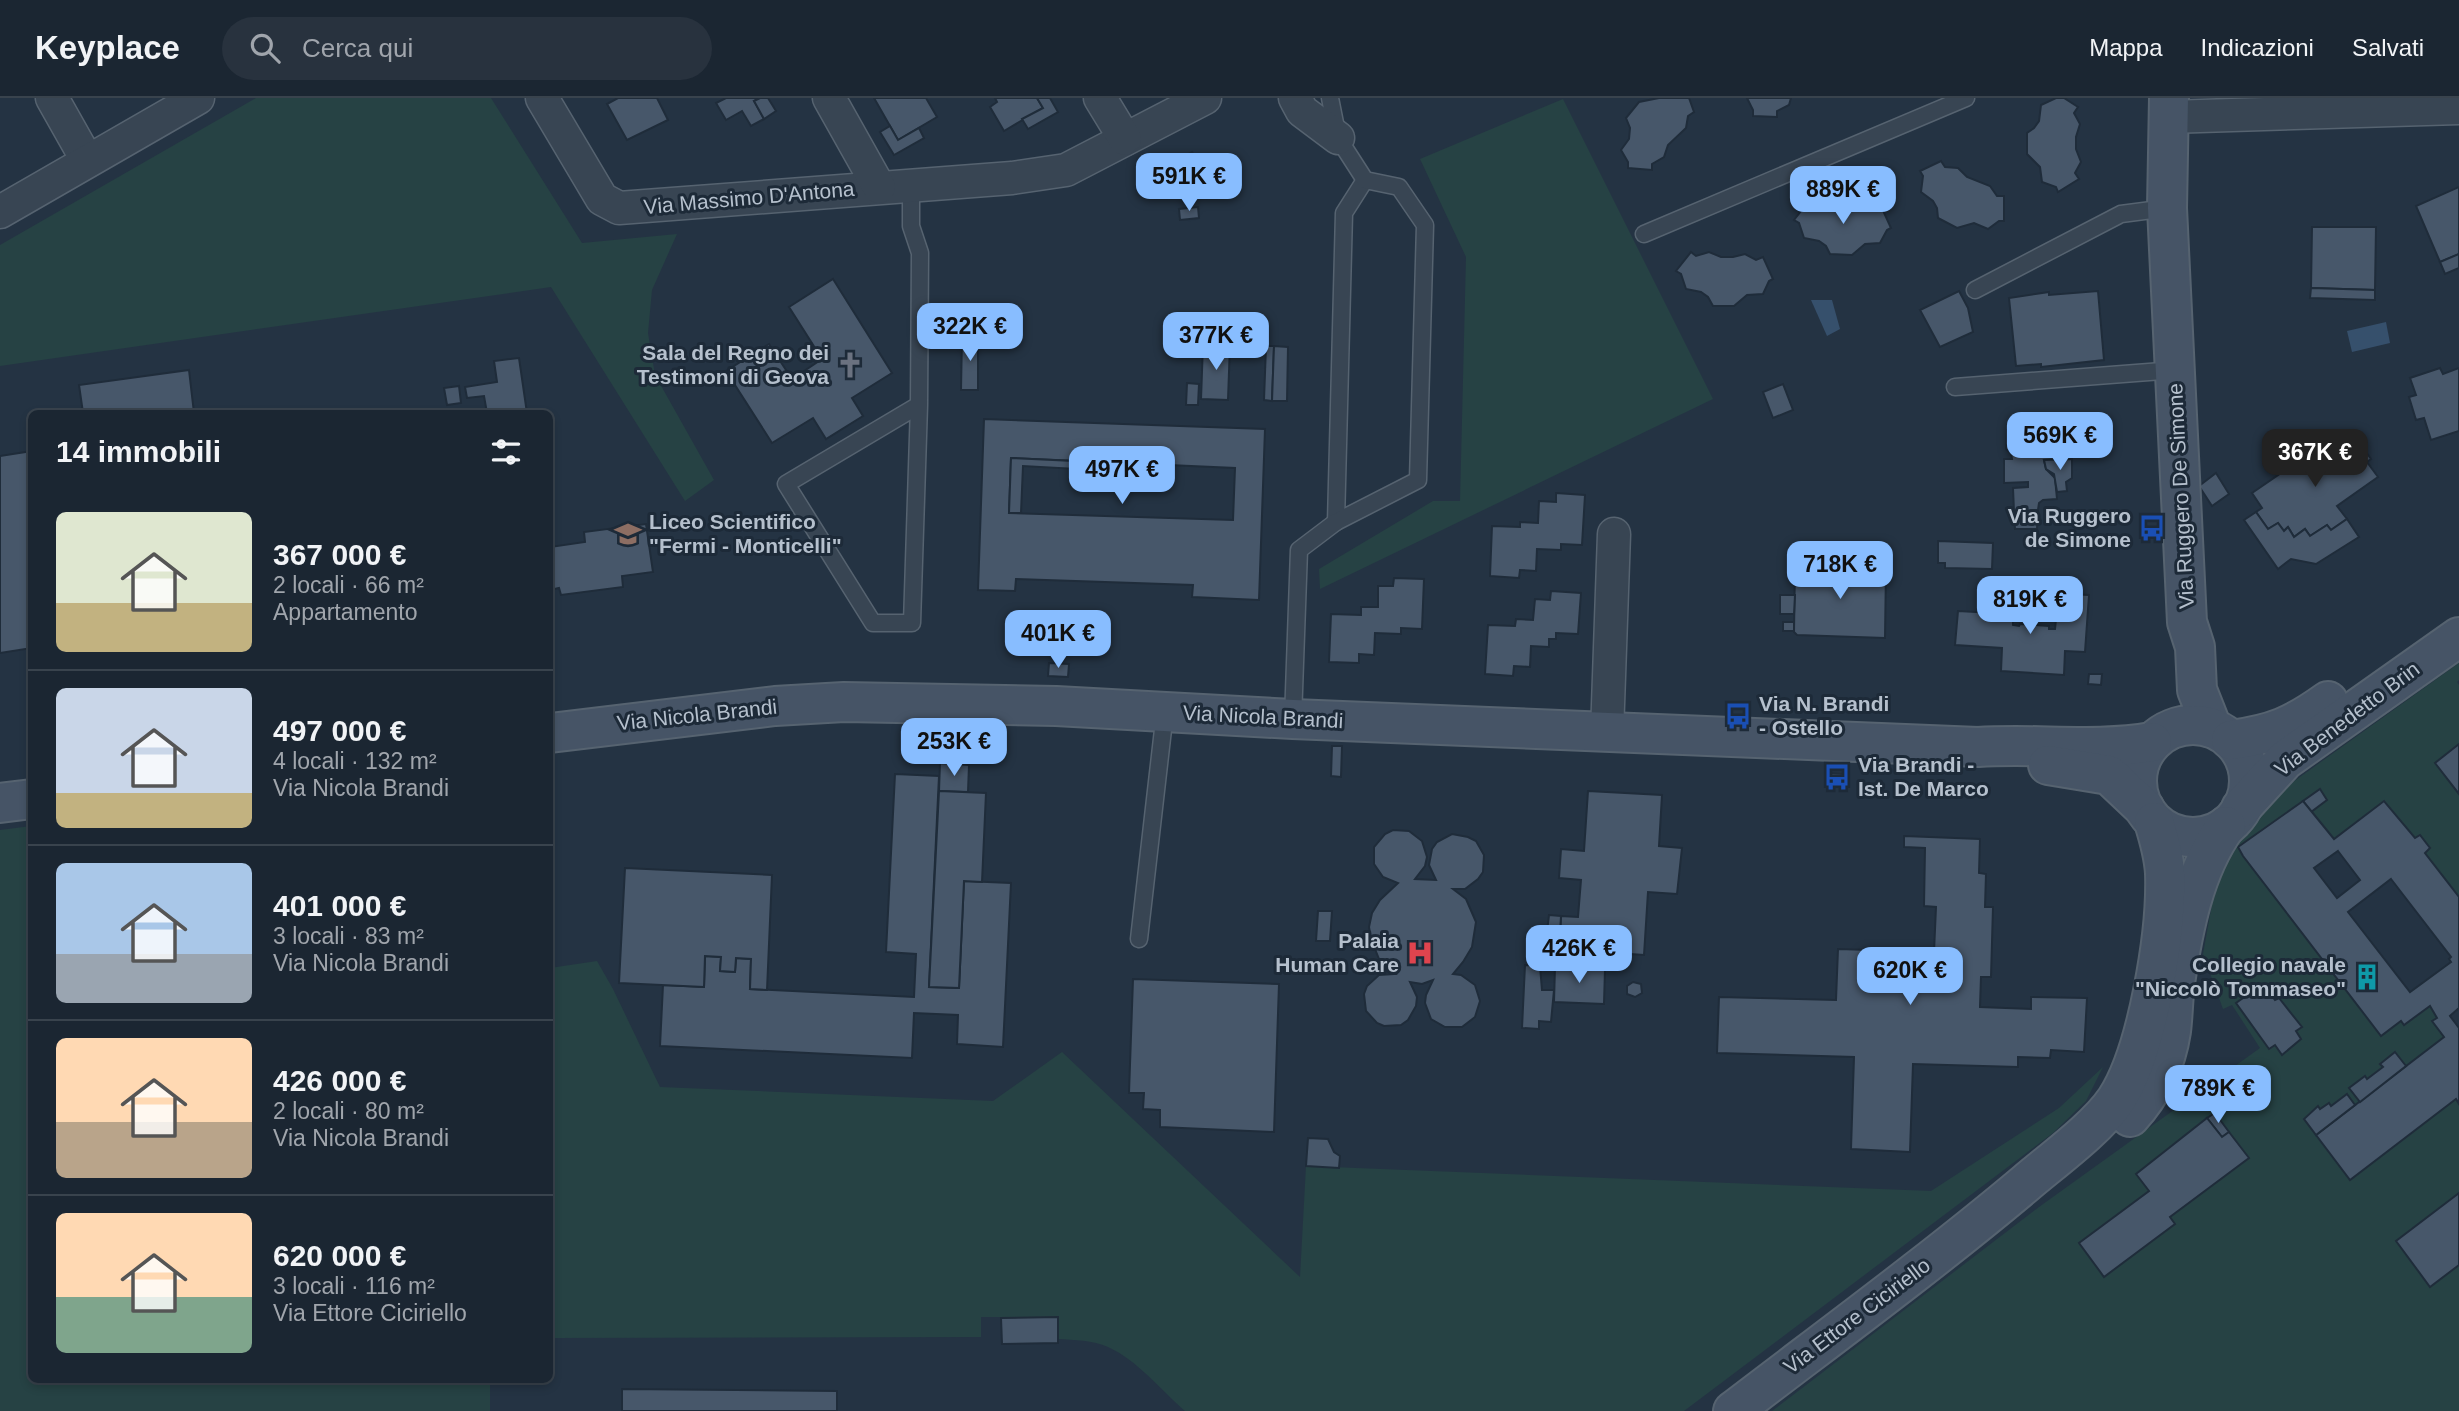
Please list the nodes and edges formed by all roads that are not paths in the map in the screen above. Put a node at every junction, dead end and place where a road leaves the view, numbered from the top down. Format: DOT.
graph roads {
  1 [pos="52,98"];
  2 [pos="198,98"];
  3 [pos="542,98"];
  4 [pos="829,98"];
  5 [pos="1100,98"];
  6 [pos="1205,98"];
  7 [pos="1295,98"];
  8 [pos="1330,98"];
  9 [pos="1966,98"];
  10 [pos="2169,108"];
  11 [pos="2459,108"];
  12 [pos="1338,138"];
  13 [pos="1125,139"];
  14 [pos="87,160"];
  15 [pos="1365,180"];
  16 [pos="911,185"];
  17 [pos="879,187"];
  18 [pos="2167,208"];
  19 [pos="0,212"];
  20 [pos="1644,234"];
  21 [pos="1975,290"];
  22 [pos="2175,370"];
  23 [pos="1955,387"];
  24 [pos="919,405"];
  25 [pos="1336,522"];
  26 [pos="1614,534"];
  27 [pos="2459,609"];
  28 [pos="2187,622"];
  29 [pos="2459,637"];
  30 [pos="1166,712"];
  31 [pos="1293,719"];
  32 [pos="553,733"];
  33 [pos="1607,733"];
  34 [pos="2221,734"];
  35 [pos="2159,736"];
  36 [pos="1978,747"];
  37 [pos="28,800"];
  38 [pos="0,803"];
  39 [pos="2149,816"];
  40 [pos="2234,817"];
  41 [pos="1139,939"];
  42 [pos="1980,1221"];
  43 [pos="1733,1411"];
  1 -- 14 [label="street"];
  2 -- 14 [label="street"];
  3 -- 17 [label="street, Via Massimo D'Antona"];
  4 -- 17 [label="street, Via Massimo D'Antona"];
  5 -- 13 [label="street"];
  6 -- 13 [label="street, Via Massimo D'Antona"];
  7 -- 12 [label="street"];
  8 -- 12 [label="lane"];
  9 -- 20 [label="lane"];
  10 -- 11 [label="street, Via Ruggero De Simone"];
  10 -- 18 [label="street, Via Ruggero De Simone"];
  12 -- 15 [label="lane"];
  13 -- 16 [label="street, Via Massimo D'Antona"];
  14 -- 19 [label="street"];
  15 -- 25 [label="lane"];
  15 -- 25 [label="lane"];
  16 -- 17 [label="street, Via Massimo D'Antona"];
  16 -- 24 [label="lane"];
  18 -- 21 [label="lane"];
  18 -- 22 [label="street, Via Ruggero De Simone"];
  22 -- 23 [label="lane, Via Ruggero De Simone"];
  22 -- 28 [label="street, Via Ruggero De Simone"];
  24 -- 24 [label="lane"];
  25 -- 31 [label="lane"];
  26 -- 33 [label="street"];
  27 -- 34 [label="street, Via Benedetto Brin"];
  28 -- 34 [label="street, Via Ruggero De Simone"];
  28 -- 35 [label="street, Via Ruggero De Simone"];
  29 -- 40 [label="street, Via Benedetto Brin"];
  30 -- 31 [label="street, Via Nicola Brandi"];
  30 -- 32 [label="street, Via Nicola Brandi"];
  30 -- 41 [label="lane"];
  31 -- 33 [label="street, Via Nicola Brandi"];
  33 -- 36 [label="street, Via Nicola Brandi"];
  34 -- 35 [label="street"];
  34 -- 40 [label="street"];
  35 -- 36 [label="street, Via Nicola Brandi"];
  35 -- 39 [label="street"];
  36 -- 39 [label="street, Via Nicola Brandi"];
  37 -- 38 [label="street"];
  39 -- 40 [label="street"];
  39 -- 42 [label="street, Via Ettore Ciciriello"];
  40 -- 42 [label="street, Via Ettore Ciciriello"];
  42 -- 43 [label="street, Via Ettore Ciciriello"];
}
